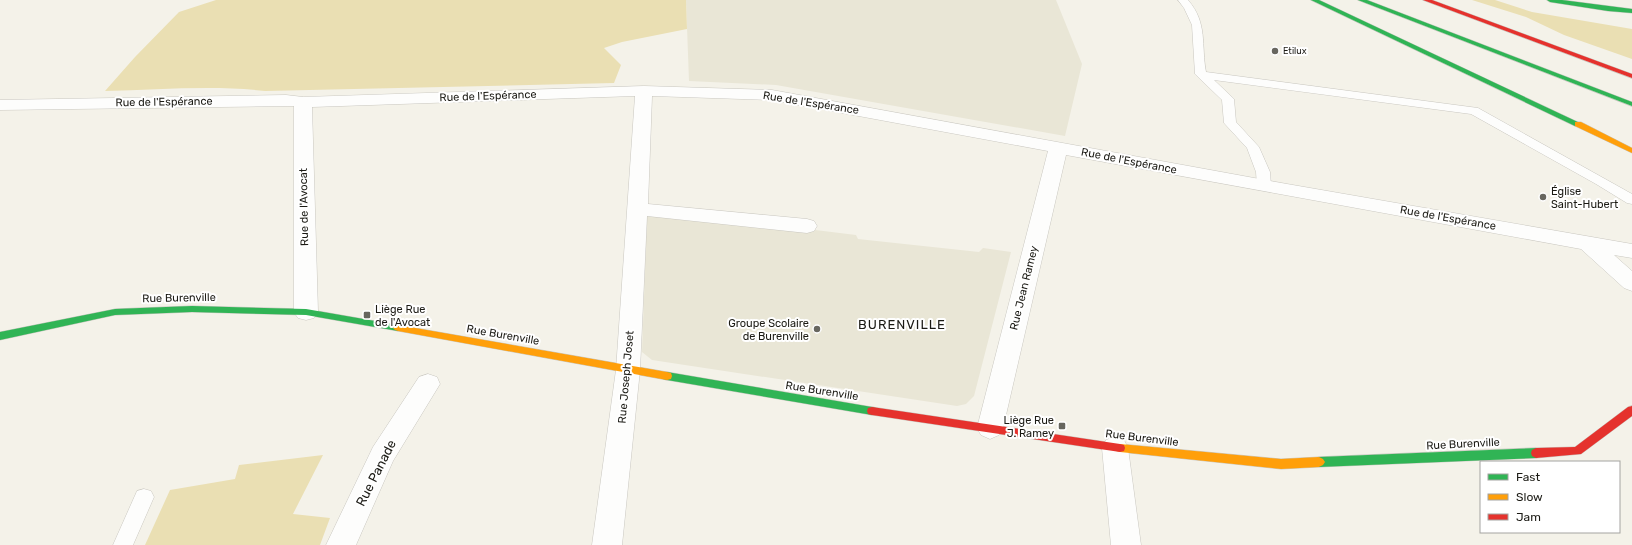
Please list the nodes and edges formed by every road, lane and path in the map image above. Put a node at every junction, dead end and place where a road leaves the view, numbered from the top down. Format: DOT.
graph roads {
  1 [pos="1183,0"];
  2 [pos="1314,0"];
  3 [pos="1361,0"];
  4 [pos="1426,0"];
  5 [pos="1550,0"];
  6 [pos="1632,11"];
  7 [pos="1203,75"];
  8 [pos="1632,76"];
  9 [pos="644,91"];
  10 [pos="303,102"];
  11 [pos="1632,104"];
  12 [pos="0,105"];
  13 [pos="1058,147"];
  14 [pos="1632,151"];
  15 [pos="1264,186"];
  16 [pos="1632,200"];
  17 [pos="636,209"];
  18 [pos="807,226"];
  19 [pos="1586,242"];
  20 [pos="1632,251"];
  21 [pos="1632,283"];
  22 [pos="306,312"];
  23 [pos="0,336"];
  24 [pos="628,370"];
  25 [pos="428,384"];
  26 [pos="1632,410"];
  27 [pos="990,428"];
  28 [pos="1115,448"];
  29 [pos="144,497"];
  30 [pos="123,545"];
  31 [pos="341,545"];
  32 [pos="607,545"];
  33 [pos="1126,545"];
  1 -- 7 [label="lane"];
  2 -- 14 [label="main road"];
  3 -- 11 [label="main road"];
  4 -- 8 [label="main road"];
  5 -- 6 [label="main road"];
  7 -- 15 [label="lane"];
  7 -- 16 [label="lane"];
  9 -- 10 [label="street, Rue de l'Espérance"];
  9 -- 13 [label="street, Rue de l'Espérance"];
  9 -- 17 [label="street, Rue Joseph Joset"];
  10 -- 12 [label="street, Rue de l'Espérance"];
  10 -- 22 [label="street, Rue de l'Avocat"];
  13 -- 15 [label="street, Rue de l'Espérance"];
  13 -- 27 [label="street, Rue Jean Ramey"];
  15 -- 19 [label="street, Rue de l'Espérance"];
  17 -- 18 [label="street"];
  17 -- 24 [label="street, Rue Joseph Joset"];
  19 -- 20 [label="street, Rue de l'Espérance"];
  19 -- 21 [label="street"];
  22 -- 23 [label="main road, Rue Burenville"];
  22 -- 24 [label="main road, Rue Burenville"];
  24 -- 27 [label="main road, Rue Burenville"];
  24 -- 32 [label="street, Rue Joseph Joset"];
  25 -- 31 [label="street, Rue Panade"];
  26 -- 28 [label="main road, Rue Burenville"];
  27 -- 28 [label="main road, Rue Burenville"];
  28 -- 33 [label="street"];
  29 -- 30 [label="lane"];
}
